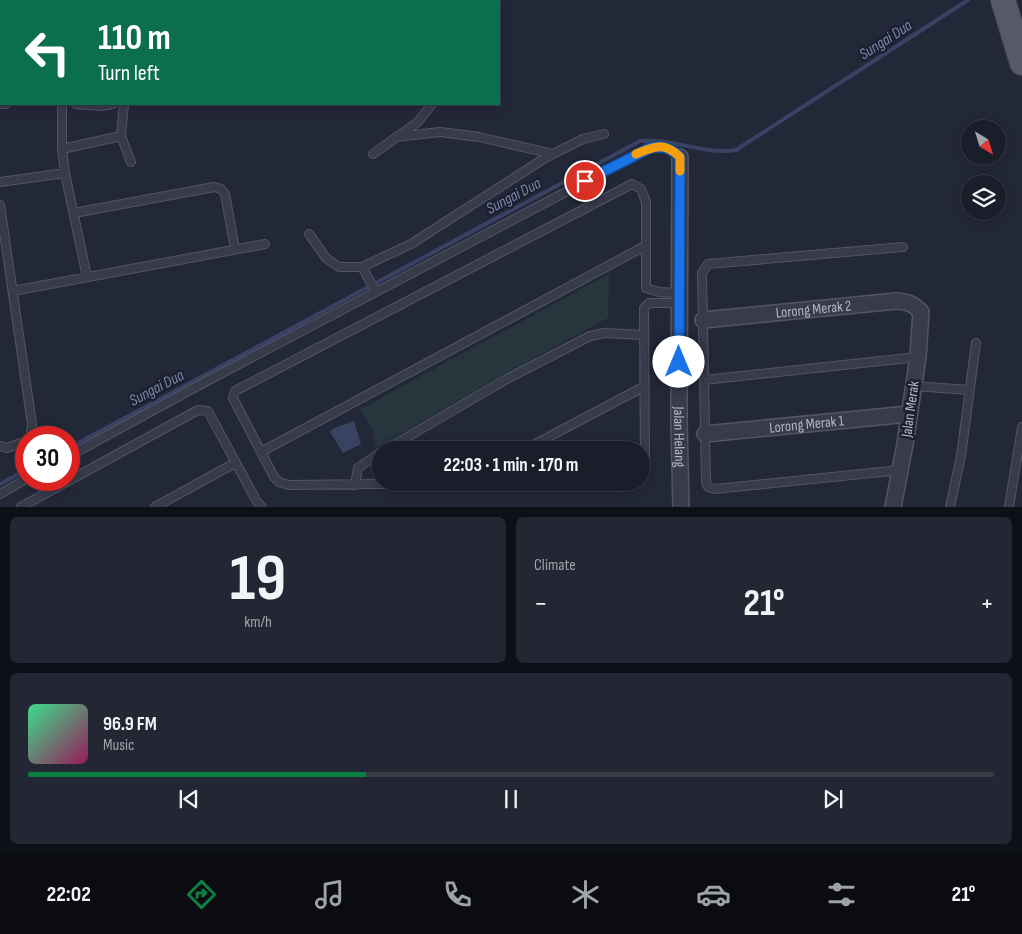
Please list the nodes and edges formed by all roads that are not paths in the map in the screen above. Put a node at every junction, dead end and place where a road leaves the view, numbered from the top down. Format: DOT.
graph roads {
  1 [pos="1003,0"];
  2 [pos="1022,63"];
  3 [pos="62,105"];
  4 [pos="88,105"];
  5 [pos="107,105"];
  6 [pos="124,105"];
  7 [pos="431,105"];
  8 [pos="604,134"];
  9 [pos="121,136"];
  10 [pos="396,137"];
  11 [pos="62,148"];
  12 [pos="373,154"];
  13 [pos="553,154"];
  14 [pos="680,157"];
  15 [pos="131,162"];
  16 [pos="65,173"];
  17 [pos="0,182"];
  18 [pos="0,204"];
  19 [pos="74,213"];
  20 [pos="309,234"];
  21 [pos="265,244"];
  22 [pos="645,246"];
  23 [pos="903,247"];
  24 [pos="235,249"];
  25 [pos="362,268"];
  26 [pos="87,277"];
  27 [pos="13,290"];
  28 [pos="375,291"];
  29 [pos="679,298"];
  30 [pos="921,312"];
  31 [pos="703,320"];
  32 [pos="644,335"];
  33 [pos="976,343"];
  34 [pos="918,357"];
  35 [pos="704,380"];
  36 [pos="645,386"];
  37 [pos="913,386"];
  38 [pos="970,390"];
  39 [pos="909,414"];
  40 [pos="32,426"];
  41 [pos="1022,428"];
  42 [pos="705,434"];
  43 [pos="400,441"];
  44 [pos="541,441"];
  45 [pos="645,441"];
  46 [pos="15,445"];
  47 [pos="0,446"];
  48 [pos="80,450"];
  49 [pos="261,452"];
  50 [pos="372,458"];
  51 [pos="235,463"];
  52 [pos="900,470"];
  53 [pos="15,485"];
  54 [pos="355,485"];
  55 [pos="372,485"];
  56 [pos="0,494"];
  57 [pos="22,506"];
  58 [pos="155,506"];
  59 [pos="262,506"];
  60 [pos="681,506"];
  61 [pos="893,506"];
  62 [pos="950,506"];
  63 [pos="1009,506"];
  1 -- 2 [label="main road"];
  3 -- 11 [label="lane"];
  4 -- 5 [label="lane"];
  6 -- 9 [label="lane"];
  7 -- 10 [label="lane"];
  8 -- 13 [label="lane"];
  9 -- 11 [label="lane"];
  9 -- 15 [label="lane"];
  10 -- 12 [label="lane"];
  10 -- 13 [label="lane"];
  11 -- 16 [label="lane"];
  13 -- 25 [label="lane"];
  14 -- 28 [label="lane"];
  14 -- 29 [label="street, Jalan Helang"];
  16 -- 17 [label="lane"];
  16 -- 19 [label="lane"];
  18 -- 27 [label="lane"];
  19 -- 24 [label="lane"];
  19 -- 26 [label="lane"];
  20 -- 25 [label="lane"];
  21 -- 24 [label="lane"];
  22 -- 29 [label="lane"];
  22 -- 49 [label="lane"];
  22 -- 49 [label="lane"];
  23 -- 31 [label="lane"];
  24 -- 26 [label="lane"];
  25 -- 28 [label="lane"];
  26 -- 27 [label="lane"];
  27 -- 40 [label="lane"];
  28 -- 48 [label="lane"];
  29 -- 32 [label="lane"];
  29 -- 60 [label="street, Jalan Helang"];
  30 -- 31 [label="street, Lorong Merak 2"];
  30 -- 34 [label="street, Jalan Merak"];
  31 -- 35 [label="lane"];
  32 -- 36 [label="lane"];
  32 -- 43 [label="lane"];
  33 -- 38 [label="lane"];
  34 -- 35 [label="lane"];
  34 -- 37 [label="street, Jalan Merak"];
  35 -- 42 [label="lane"];
  36 -- 44 [label="lane"];
  36 -- 45 [label="lane"];
  37 -- 38 [label="lane"];
  37 -- 39 [label="street, Jalan Merak"];
  38 -- 62 [label="lane"];
  39 -- 42 [label="street, Lorong Merak 1"];
  39 -- 52 [label="street, Jalan Merak"];
  41 -- 63 [label="lane"];
  42 -- 52 [label="lane"];
  46 -- 47 [label="lane"];
  49 -- 54 [label="lane"];
  50 -- 54 [label="lane"];
  51 -- 57 [label="lane"];
  51 -- 58 [label="lane"];
  51 -- 59 [label="lane"];
  52 -- 61 [label="street, Jalan Merak"];
  53 -- 56 [label="lane"];
  54 -- 55 [label="lane"];
}
